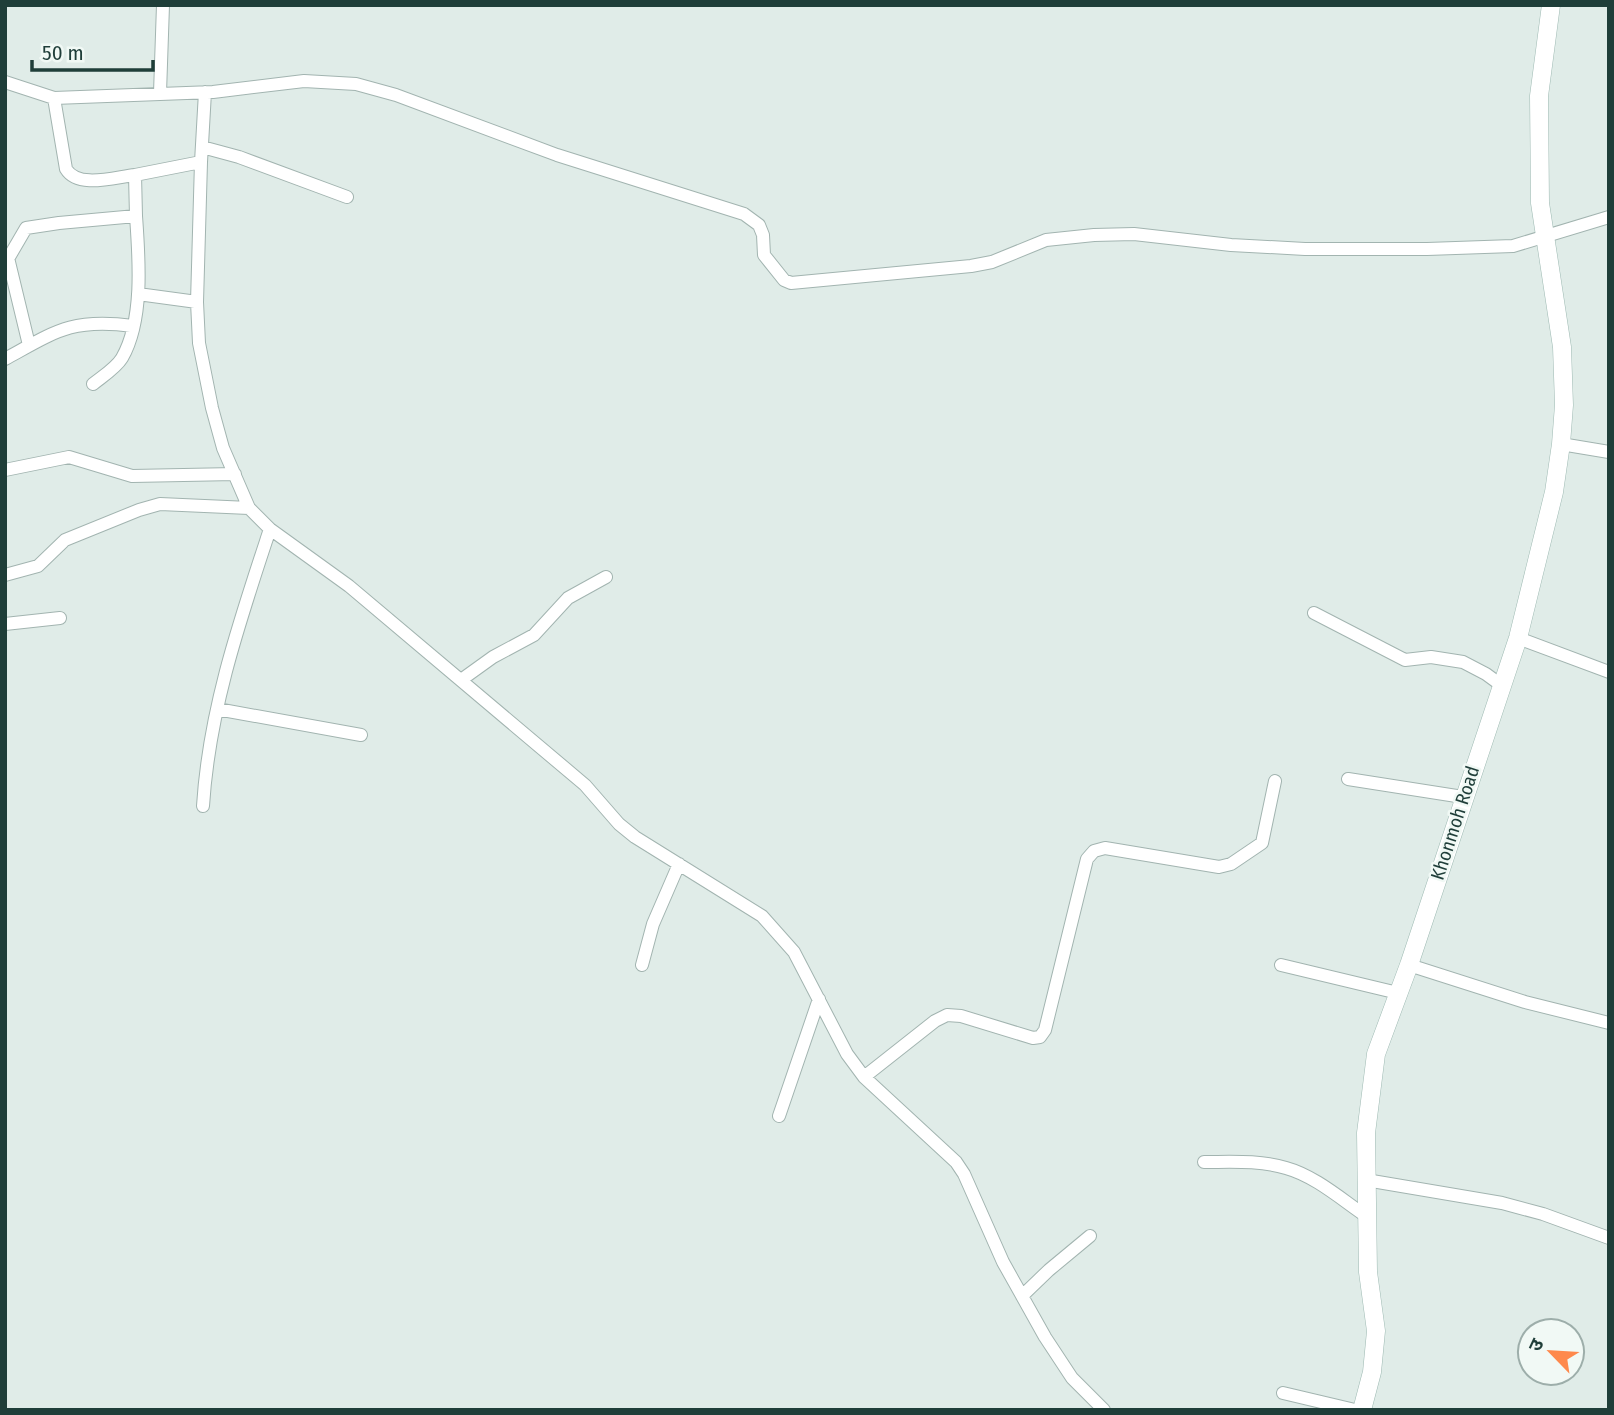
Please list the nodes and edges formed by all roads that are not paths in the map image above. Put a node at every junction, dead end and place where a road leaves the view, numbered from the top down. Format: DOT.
graph roads {
  1 [pos="163,5"];
  2 [pos="1551,5"];
  3 [pos="5,82"];
  4 [pos="205,92"];
  5 [pos="160,93"];
  6 [pos="54,98"];
  7 [pos="201,147"];
  8 [pos="201,162"];
  9 [pos="135,175"];
  10 [pos="347,197"];
  11 [pos="136,216"];
  12 [pos="1609,217"];
  13 [pos="1544,237"];
  14 [pos="7,261"];
  15 [pos="138,294"];
  16 [pos="197,302"];
  17 [pos="133,326"];
  18 [pos="29,345"];
  19 [pos="5,359"];
  20 [pos="93,384"];
  21 [pos="1561,444"];
  22 [pos="1609,452"];
  23 [pos="5,470"];
  24 [pos="235,474"];
  25 [pos="249,508"];
  26 [pos="270,529"];
  27 [pos="5,575"];
  28 [pos="606,577"];
  29 [pos="1314,613"];
  30 [pos="60,618"];
  31 [pos="5,624"];
  32 [pos="1518,638"];
  33 [pos="1609,672"];
  34 [pos="461,681"];
  35 [pos="1501,685"];
  36 [pos="217,709"];
  37 [pos="362,735"];
  38 [pos="1348,779"];
  39 [pos="1275,781"];
  40 [pos="1463,797"];
  41 [pos="203,806"];
  42 [pos="679,864"];
  43 [pos="642,965"];
  44 [pos="1281,965"];
  45 [pos="1409,965"];
  46 [pos="1398,993"];
  47 [pos="819,999"];
  48 [pos="1609,1023"];
  49 [pos="864,1077"];
  50 [pos="779,1116"];
  51 [pos="1204,1162"];
  52 [pos="1366,1180"];
  53 [pos="1366,1216"];
  54 [pos="1090,1236"];
  55 [pos="1609,1238"];
  56 [pos="1022,1296"];
  57 [pos="1283,1393"];
  58 [pos="1104,1410"];
  59 [pos="1355,1410"];
  60 [pos="1362,1410"];
  1 -- 5 [label="street"];
  2 -- 13 [label="main road, Khonmoh Road"];
  3 -- 6 [label="street"];
  4 -- 5 [label="street"];
  4 -- 7 [label="street"];
  4 -- 13 [label="street"];
  5 -- 6 [label="street"];
  6 -- 9 [label="street"];
  7 -- 8 [label="street"];
  7 -- 10 [label="street"];
  8 -- 9 [label="street"];
  8 -- 16 [label="street"];
  9 -- 11 [label="street"];
  11 -- 14 [label="street"];
  11 -- 15 [label="street"];
  12 -- 13 [label="street"];
  13 -- 21 [label="main road, Khonmoh Road"];
  14 -- 18 [label="street"];
  15 -- 16 [label="street"];
  15 -- 17 [label="street"];
  16 -- 24 [label="street"];
  17 -- 18 [label="street"];
  17 -- 20 [label="street"];
  18 -- 19 [label="street"];
  21 -- 22 [label="street"];
  21 -- 32 [label="main road, Khonmoh Road"];
  23 -- 24 [label="street"];
  24 -- 25 [label="street"];
  25 -- 26 [label="street"];
  25 -- 27 [label="street"];
  26 -- 34 [label="street"];
  26 -- 36 [label="street"];
  28 -- 34 [label="street"];
  29 -- 35 [label="street"];
  30 -- 31 [label="street"];
  32 -- 33 [label="street"];
  32 -- 35 [label="main road, Khonmoh Road"];
  34 -- 42 [label="street"];
  35 -- 40 [label="main road, Khonmoh Road"];
  36 -- 37 [label="street"];
  36 -- 41 [label="street"];
  38 -- 40 [label="street"];
  39 -- 49 [label="street"];
  40 -- 45 [label="main road, Khonmoh Road"];
  42 -- 43 [label="street"];
  42 -- 47 [label="street"];
  44 -- 46 [label="street"];
  45 -- 46 [label="main road, Khonmoh Road"];
  45 -- 48 [label="street"];
  46 -- 52 [label="main road, Khonmoh Road"];
  47 -- 49 [label="street"];
  47 -- 50 [label="street"];
  49 -- 56 [label="street"];
  51 -- 53 [label="street"];
  52 -- 53 [label="main road, Khonmoh Road"];
  52 -- 55 [label="street"];
  53 -- 60 [label="main road, Khonmoh Road"];
  54 -- 56 [label="street"];
  56 -- 58 [label="street"];
  57 -- 59 [label="street"];
}
